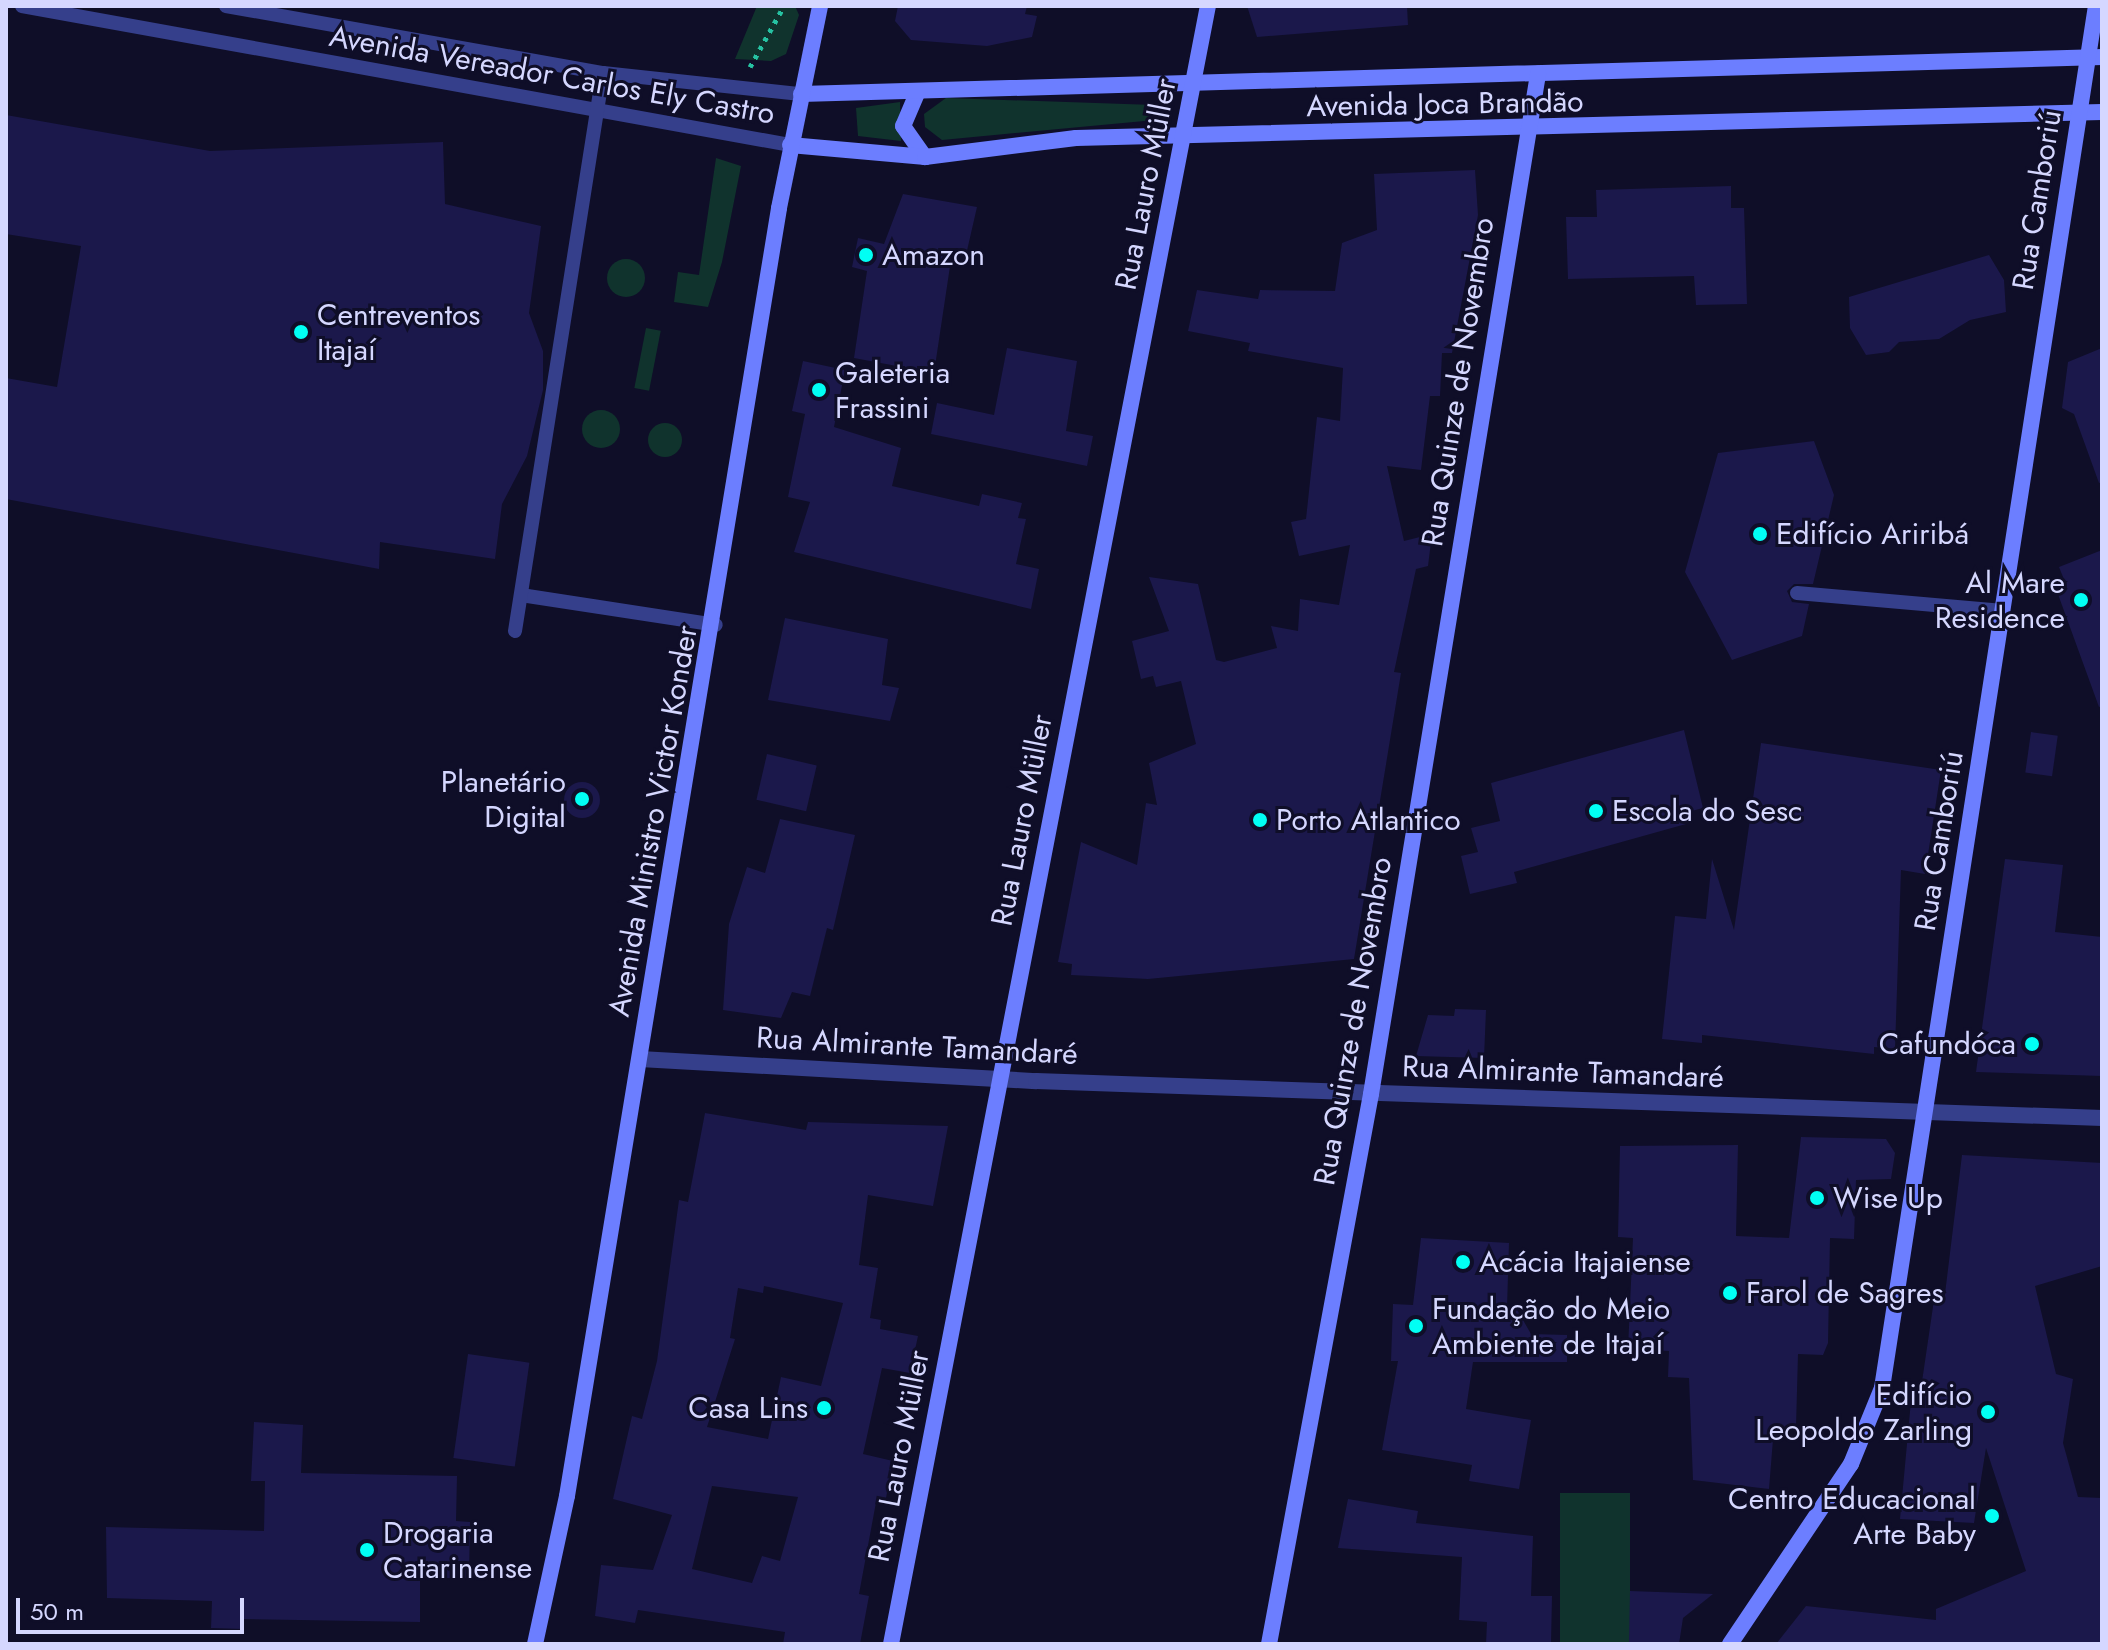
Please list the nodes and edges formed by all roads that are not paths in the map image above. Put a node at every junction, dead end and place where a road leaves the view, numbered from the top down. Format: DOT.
graph roads {
  1 [pos="22,6"];
  2 [pos="226,6"];
  3 [pos="820,6"];
  4 [pos="1208,6"];
  5 [pos="2096,6"];
  6 [pos="2095,57"];
  7 [pos="603,73"];
  8 [pos="1538,74"];
  9 [pos="1193,86"];
  10 [pos="918,91"];
  11 [pos="801,94"];
  12 [pos="598,107"];
  13 [pos="2102,112"];
  14 [pos="2079,113"];
  15 [pos="1528,132"];
  16 [pos="1184,137"];
  17 [pos="790,145"];
  18 [pos="925,157"];
  19 [pos="1797,593"];
  20 [pos="521,595"];
  21 [pos="2003,611"];
  22 [pos="716,625"];
  23 [pos="515,631"];
  24 [pos="640,1059"];
  25 [pos="1001,1079"];
  26 [pos="1371,1094"];
  27 [pos="1927,1112"];
  28 [pos="2102,1118"];
  29 [pos="535,1644"];
  30 [pos="891,1644"];
  31 [pos="1269,1644"];
  32 [pos="1730,1644"];
  1 -- 12 [label="lane, Avenida Vereador Carlos Ely Castro"];
  2 -- 7 [label="lane, Avenida Vereador Carlos Ely Castro"];
  3 -- 11 [label="main road, Avenida Ministro Victor Konder"];
  4 -- 9 [label="main road, Rua Lauro Müller"];
  5 -- 6 [label="main road, Rua Camboriú"];
  6 -- 8 [label="main road, Avenida Joca Brandão"];
  6 -- 14 [label="main road, Rua Camboriú"];
  7 -- 11 [label="lane, Avenida Vereador Carlos Ely Castro"];
  7 -- 12 [label="lane"];
  8 -- 9 [label="main road, Avenida Joca Brandão"];
  8 -- 15 [label="main road, Rua Quinze de Novembro"];
  9 -- 10 [label="main road, Avenida Joca Brandão"];
  9 -- 16 [label="main road, Rua Lauro Müller"];
  10 -- 11 [label="main road, Avenida Joca Brandão"];
  10 -- 18 [label="main road"];
  11 -- 17 [label="main road, Avenida Ministro Victor Konder"];
  12 -- 17 [label="lane, Avenida Vereador Carlos Ely Castro"];
  12 -- 20 [label="lane"];
  13 -- 14 [label="main road, Avenida Joca Brandão"];
  14 -- 15 [label="main road, Avenida Joca Brandão"];
  14 -- 21 [label="main road, Rua Camboriú"];
  15 -- 16 [label="main road, Avenida Joca Brandão"];
  15 -- 26 [label="main road, Rua Quinze de Novembro"];
  16 -- 18 [label="main road, Avenida Joca Brandão"];
  16 -- 25 [label="main road, Rua Lauro Müller"];
  17 -- 18 [label="main road, Avenida Joca Brandão"];
  17 -- 22 [label="main road, Avenida Ministro Victor Konder"];
  19 -- 21 [label="lane"];
  20 -- 22 [label="lane"];
  20 -- 23 [label="lane"];
  21 -- 27 [label="main road, Rua Camboriú"];
  22 -- 24 [label="main road, Avenida Ministro Victor Konder"];
  24 -- 25 [label="street, Rua Almirante Tamandaré"];
  24 -- 29 [label="main road, Avenida Ministro Victor Konder"];
  25 -- 26 [label="street, Rua Almirante Tamandaré"];
  25 -- 30 [label="main road, Rua Lauro Müller"];
  26 -- 27 [label="street, Rua Almirante Tamandaré"];
  26 -- 31 [label="main road, Rua Quinze de Novembro"];
  27 -- 28 [label="street, Rua Almirante Tamandaré"];
  27 -- 32 [label="main road, Rua Camboriú"];
}
